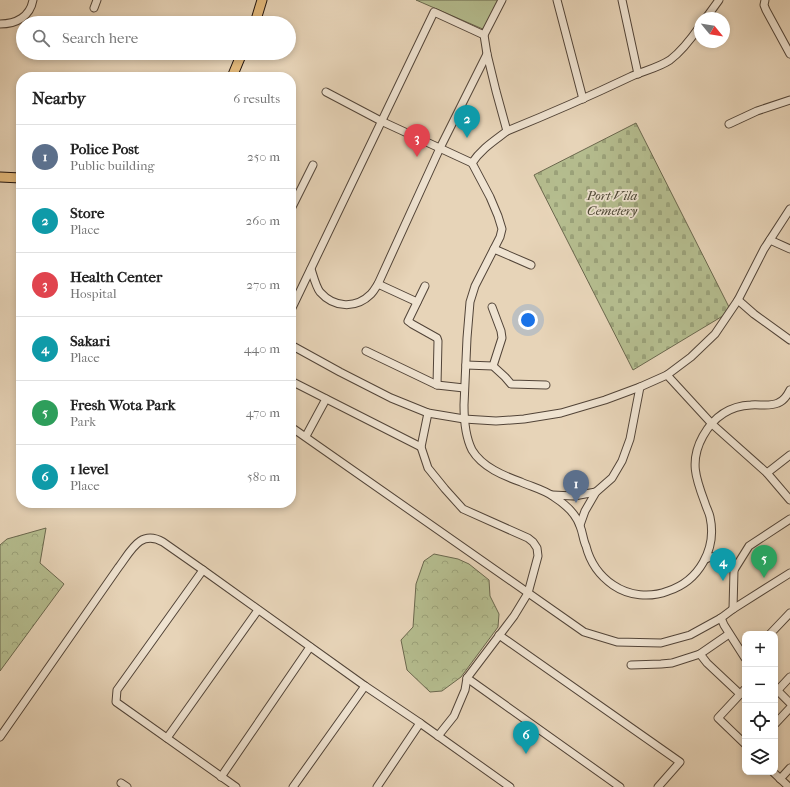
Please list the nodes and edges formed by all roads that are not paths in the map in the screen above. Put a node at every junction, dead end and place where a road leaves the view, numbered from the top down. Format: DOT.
graph roads {
  1 [pos="33,0"];
  2 [pos="96,0"];
  3 [pos="262,0"];
  4 [pos="502,0"];
  5 [pos="557,0"];
  6 [pos="622,0"];
  7 [pos="720,0"];
  8 [pos="765,0"];
  9 [pos="94,8"];
  10 [pos="711,12"];
  11 [pos="23,16"];
  12 [pos="257,16"];
  13 [pos="16,21"];
  14 [pos="0,24"];
  15 [pos="694,34"];
  16 [pos="484,36"];
  17 [pos="487,54"];
  18 [pos="790,54"];
  19 [pos="239,60"];
  20 [pos="234,72"];
  21 [pos="638,74"];
  22 [pos="326,92"];
  23 [pos="583,99"];
  24 [pos="790,100"];
  25 [pos="381,121"];
  26 [pos="729,124"];
  27 [pos="507,131"];
  28 [pos="440,148"];
  29 [pos="472,163"];
  30 [pos="313,165"];
  31 [pos="0,178"];
  32 [pos="16,178"];
  33 [pos="296,199"];
  34 [pos="790,209"];
  35 [pos="770,240"];
  36 [pos="494,249"];
  37 [pos="790,249"];
  38 [pos="531,265"];
  39 [pos="311,269"];
  40 [pos="378,284"];
  41 [pos="425,286"];
  42 [pos="296,300"];
  43 [pos="738,300"];
  44 [pos="417,302"];
  45 [pos="492,307"];
  46 [pos="790,340"];
  47 [pos="296,348"];
  48 [pos="366,350"];
  49 [pos="466,365"];
  50 [pos="492,366"];
  51 [pos="667,376"];
  52 [pos="296,384"];
  53 [pos="437,385"];
  54 [pos="546,385"];
  55 [pos="640,387"];
  56 [pos="464,388"];
  57 [pos="790,390"];
  58 [pos="326,399"];
  59 [pos="428,413"];
  60 [pos="464,419"];
  61 [pos="712,424"];
  62 [pos="296,430"];
  63 [pos="306,436"];
  64 [pos="420,446"];
  65 [pos="790,455"];
  66 [pos="767,473"];
  67 [pos="596,492"];
  68 [pos="552,495"];
  69 [pos="790,500"];
  70 [pos="790,519"];
  71 [pos="580,525"];
  72 [pos="706,559"];
  73 [pos="203,570"];
  74 [pos="734,570"];
  75 [pos="790,573"];
  76 [pos="528,593"];
  77 [pos="733,609"];
  78 [pos="258,610"];
  79 [pos="790,613"];
  80 [pos="721,618"];
  81 [pos="773,631"];
  82 [pos="729,634"];
  83 [pos="499,635"];
  84 [pos="310,647"];
  85 [pos="700,654"];
  86 [pos="742,654"];
  87 [pos="631,665"];
  88 [pos="790,677"];
  89 [pos="467,678"];
  90 [pos="365,686"];
  91 [pos="778,688"];
  92 [pos="742,692"];
  93 [pos="778,692"];
  94 [pos="790,704"];
  95 [pos="790,708"];
  96 [pos="778,721"];
  97 [pos="420,723"];
  98 [pos="438,736"];
  99 [pos="0,737"];
  100 [pos="167,738"];
  101 [pos="742,741"];
  102 [pos="790,768"];
  103 [pos="776,775"];
  104 [pos="221,777"];
  105 [pos="780,779"];
  106 [pos="236,787"];
  107 [pos="293,787"];
  108 [pos="377,787"];
  109 [pos="510,787"];
  110 [pos="620,787"];
  111 [pos="658,787"];
  112 [pos="789,787"];
  1 -- 11 [label="street"];
  2 -- 9 [label="street"];
  3 -- 12 [label="main road"];
  4 -- 16 [label="street"];
  5 -- 23 [label="street"];
  6 -- 21 [label="street"];
  7 -- 10 [label="street"];
  8 -- 18 [label="street"];
  13 -- 14 [label="street"];
  15 -- 21 [label="street"];
  16 -- 17 [label="street"];
  16 -- 25 [label="street"];
  17 -- 27 [label="street"];
  17 -- 28 [label="street"];
  19 -- 20 [label="main road"];
  21 -- 23 [label="street"];
  22 -- 25 [label="street"];
  23 -- 27 [label="street"];
  24 -- 26 [label="street"];
  25 -- 28 [label="street"];
  25 -- 39 [label="street"];
  27 -- 29 [label="street"];
  28 -- 29 [label="street"];
  28 -- 40 [label="street"];
  29 -- 36 [label="street"];
  30 -- 33 [label="street"];
  31 -- 32 [label="main road"];
  34 -- 35 [label="street"];
  35 -- 37 [label="street"];
  35 -- 43 [label="street"];
  36 -- 38 [label="street"];
  36 -- 49 [label="street"];
  39 -- 40 [label="street"];
  39 -- 42 [label="street"];
  40 -- 44 [label="street"];
  41 -- 44 [label="street"];
  43 -- 46 [label="street"];
  43 -- 51 [label="street"];
  44 -- 53 [label="street"];
  45 -- 50 [label="street"];
  47 -- 59 [label="street"];
  48 -- 53 [label="street"];
  49 -- 50 [label="street"];
  49 -- 56 [label="street"];
  50 -- 54 [label="street"];
  51 -- 55 [label="street"];
  51 -- 61 [label="street"];
  52 -- 58 [label="street"];
  53 -- 56 [label="street"];
  55 -- 60 [label="street"];
  55 -- 67 [label="street"];
  56 -- 60 [label="street"];
  57 -- 61 [label="street"];
  58 -- 63 [label="street"];
  58 -- 64 [label="street"];
  59 -- 60 [label="street"];
  59 -- 64 [label="street"];
  60 -- 68 [label="street"];
  61 -- 66 [label="street"];
  61 -- 72 [label="street"];
  62 -- 63 [label="street"];
  63 -- 76 [label="street"];
  64 -- 76 [label="street"];
  65 -- 66 [label="street"];
  66 -- 69 [label="street"];
  67 -- 68 [label="street"];
  67 -- 71 [label="street"];
  68 -- 71 [label="street"];
  70 -- 74 [label="street"];
  71 -- 72 [label="street"];
  72 -- 74 [label="street"];
  73 -- 78 [label="street"];
  73 -- 99 [label="street"];
  73 -- 100 [label="street"];
  74 -- 77 [label="street"];
  75 -- 77 [label="street"];
  76 -- 80 [label="street"];
  76 -- 83 [label="street"];
  77 -- 80 [label="street"];
  78 -- 84 [label="street"];
  78 -- 100 [label="street"];
  79 -- 81 [label="street"];
  80 -- 82 [label="street"];
  82 -- 85 [label="street"];
  82 -- 86 [label="street"];
  83 -- 89 [label="street"];
  83 -- 111 [label="street"];
  84 -- 90 [label="street"];
  84 -- 104 [label="street"];
  85 -- 87 [label="street"];
  85 -- 92 [label="street"];
  88 -- 91 [label="street"];
  89 -- 98 [label="street"];
  89 -- 110 [label="street"];
  90 -- 97 [label="street"];
  90 -- 107 [label="street"];
  92 -- 101 [label="street"];
  93 -- 94 [label="street"];
  95 -- 96 [label="street"];
  97 -- 98 [label="street"];
  97 -- 108 [label="street"];
  98 -- 109 [label="street"];
  100 -- 104 [label="street"];
  102 -- 105 [label="street"];
  103 -- 105 [label="street"];
  104 -- 106 [label="street"];
  105 -- 112 [label="street"];
}
